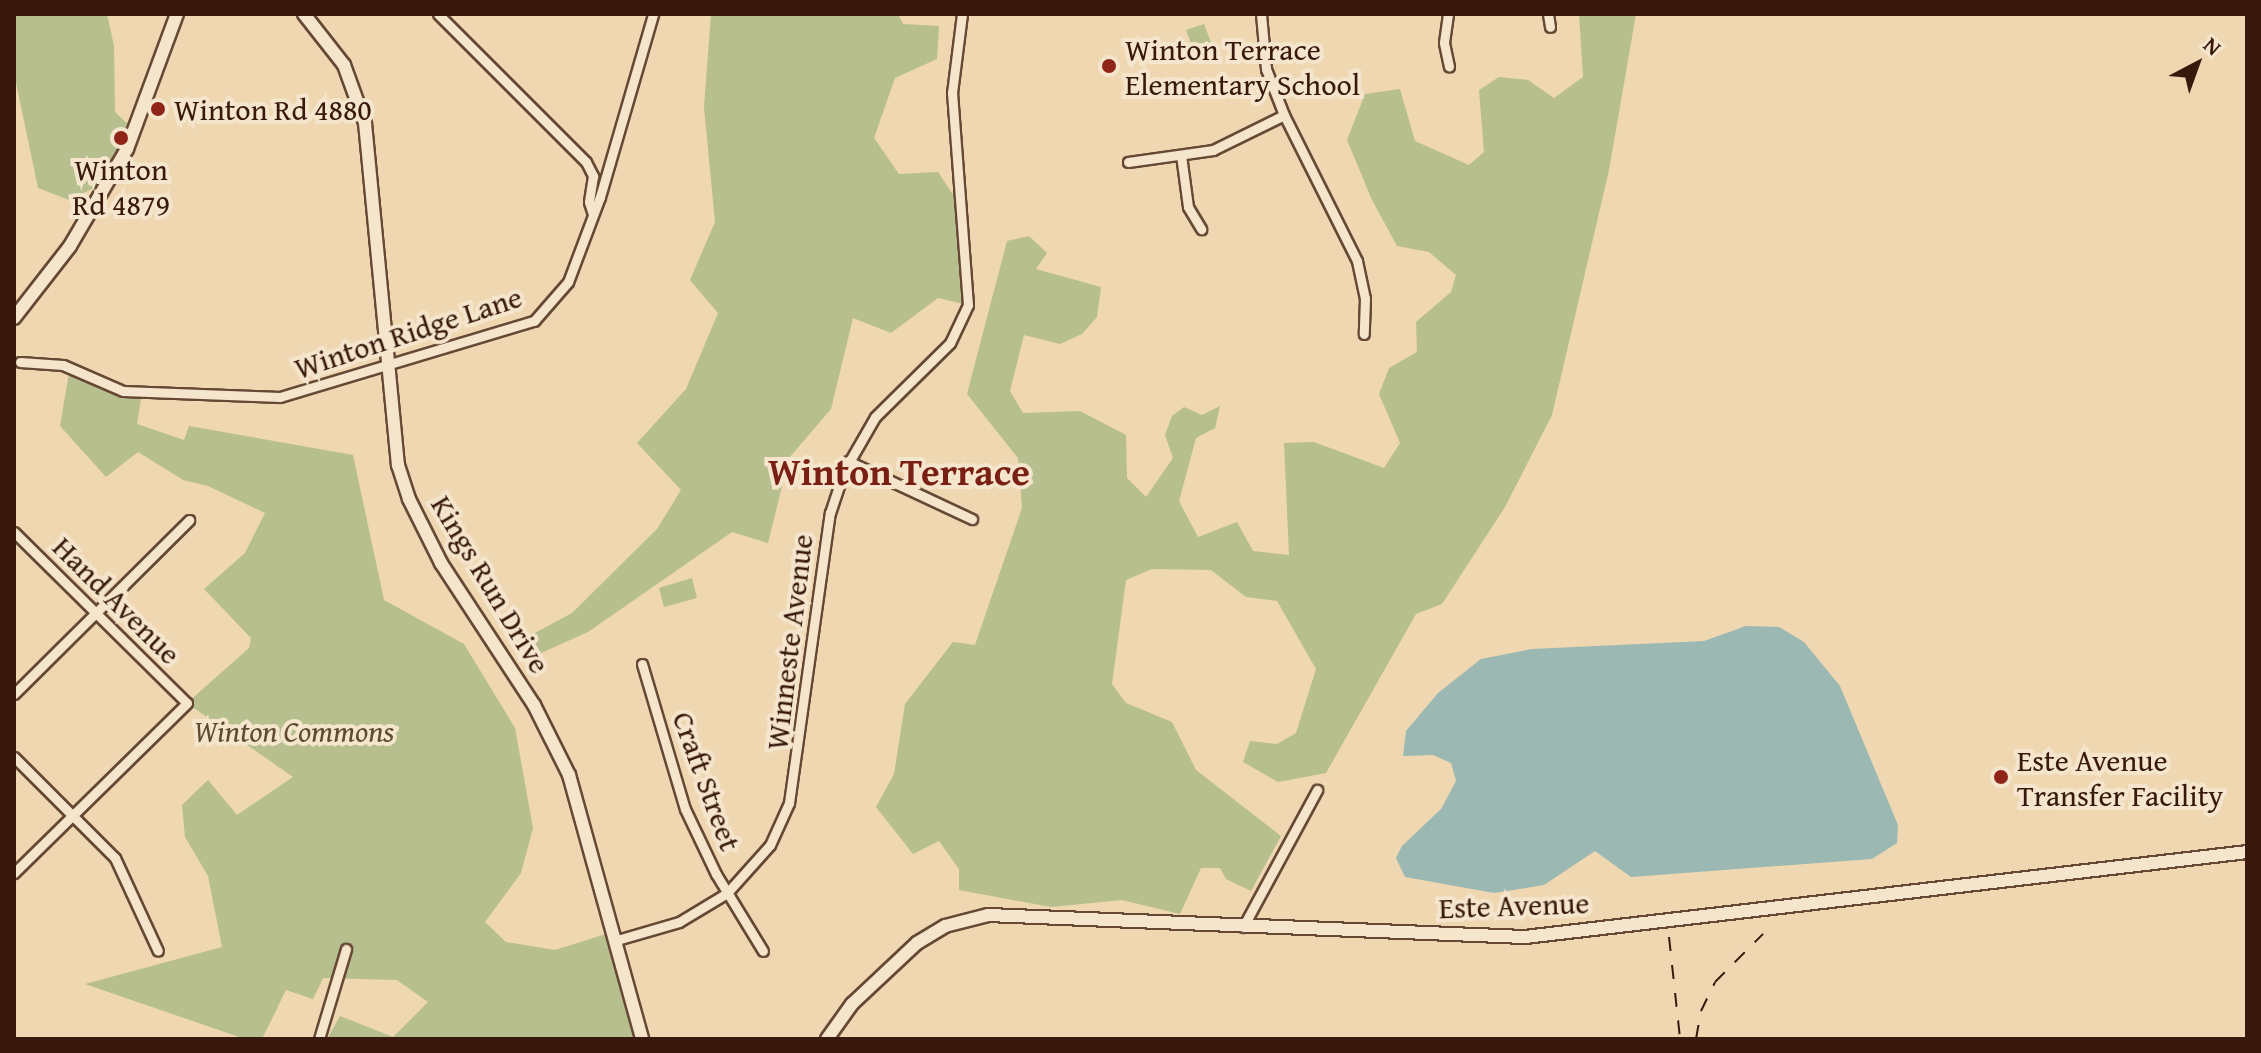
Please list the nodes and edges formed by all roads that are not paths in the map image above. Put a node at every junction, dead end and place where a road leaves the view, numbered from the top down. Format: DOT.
graph roads {
  1 [pos="177,14"];
  2 [pos="304,14"];
  3 [pos="438,14"];
  4 [pos="653,14"];
  5 [pos="962,14"];
  6 [pos="1261,14"];
  7 [pos="1448,14"];
  8 [pos="1548,14"];
  9 [pos="1550,27"];
  10 [pos="1449,66"];
  11 [pos="1284,115"];
  12 [pos="1181,155"];
  13 [pos="1128,162"];
  14 [pos="593,214"];
  15 [pos="1201,229"];
  16 [pos="14,318"];
  17 [pos="1364,334"];
  18 [pos="20,362"];
  19 [pos="389,367"];
  20 [pos="848,461"];
  21 [pos="972,519"];
  22 [pos="189,520"];
  23 [pos="14,532"];
  24 [pos="95,613"];
  25 [pos="642,664"];
  26 [pos="14,694"];
  27 [pos="14,757"];
  28 [pos="1317,790"];
  29 [pos="73,816"];
  30 [pos="2247,852"];
  31 [pos="14,873"];
  32 [pos="727,893"];
  33 [pos="1243,927"];
  34 [pos="617,940"];
  35 [pos="346,949"];
  36 [pos="158,951"];
  37 [pos="763,951"];
  38 [pos="319,1039"];
  39 [pos="642,1039"];
  40 [pos="827,1039"];
  1 -- 16 [label="street"];
  2 -- 19 [label="street, Kings Run Drive"];
  3 -- 14 [label="street"];
  4 -- 14 [label="street, Winton Ridge Lane"];
  5 -- 20 [label="street, Winneste Avenue"];
  6 -- 11 [label="street"];
  7 -- 10 [label="street"];
  8 -- 9 [label="street"];
  11 -- 12 [label="street"];
  11 -- 17 [label="street"];
  12 -- 13 [label="street"];
  12 -- 15 [label="street"];
  14 -- 19 [label="street, Winton Ridge Lane"];
  18 -- 19 [label="street, Winton Ridge Lane"];
  19 -- 34 [label="street, Kings Run Drive"];
  20 -- 21 [label="street"];
  20 -- 32 [label="street, Winneste Avenue"];
  22 -- 24 [label="street"];
  23 -- 24 [label="street, Hand Avenue"];
  24 -- 26 [label="street"];
  24 -- 29 [label="street, Hand Avenue"];
  25 -- 32 [label="street, Craft Street"];
  27 -- 29 [label="street"];
  28 -- 33 [label="street"];
  29 -- 31 [label="street"];
  29 -- 36 [label="street"];
  30 -- 33 [label="street, Este Avenue"];
  32 -- 34 [label="street, Winneste Avenue"];
  32 -- 37 [label="street, Craft Street"];
  33 -- 40 [label="street, Este Avenue"];
  34 -- 39 [label="street, Kings Run Drive"];
  35 -- 38 [label="street"];
}
